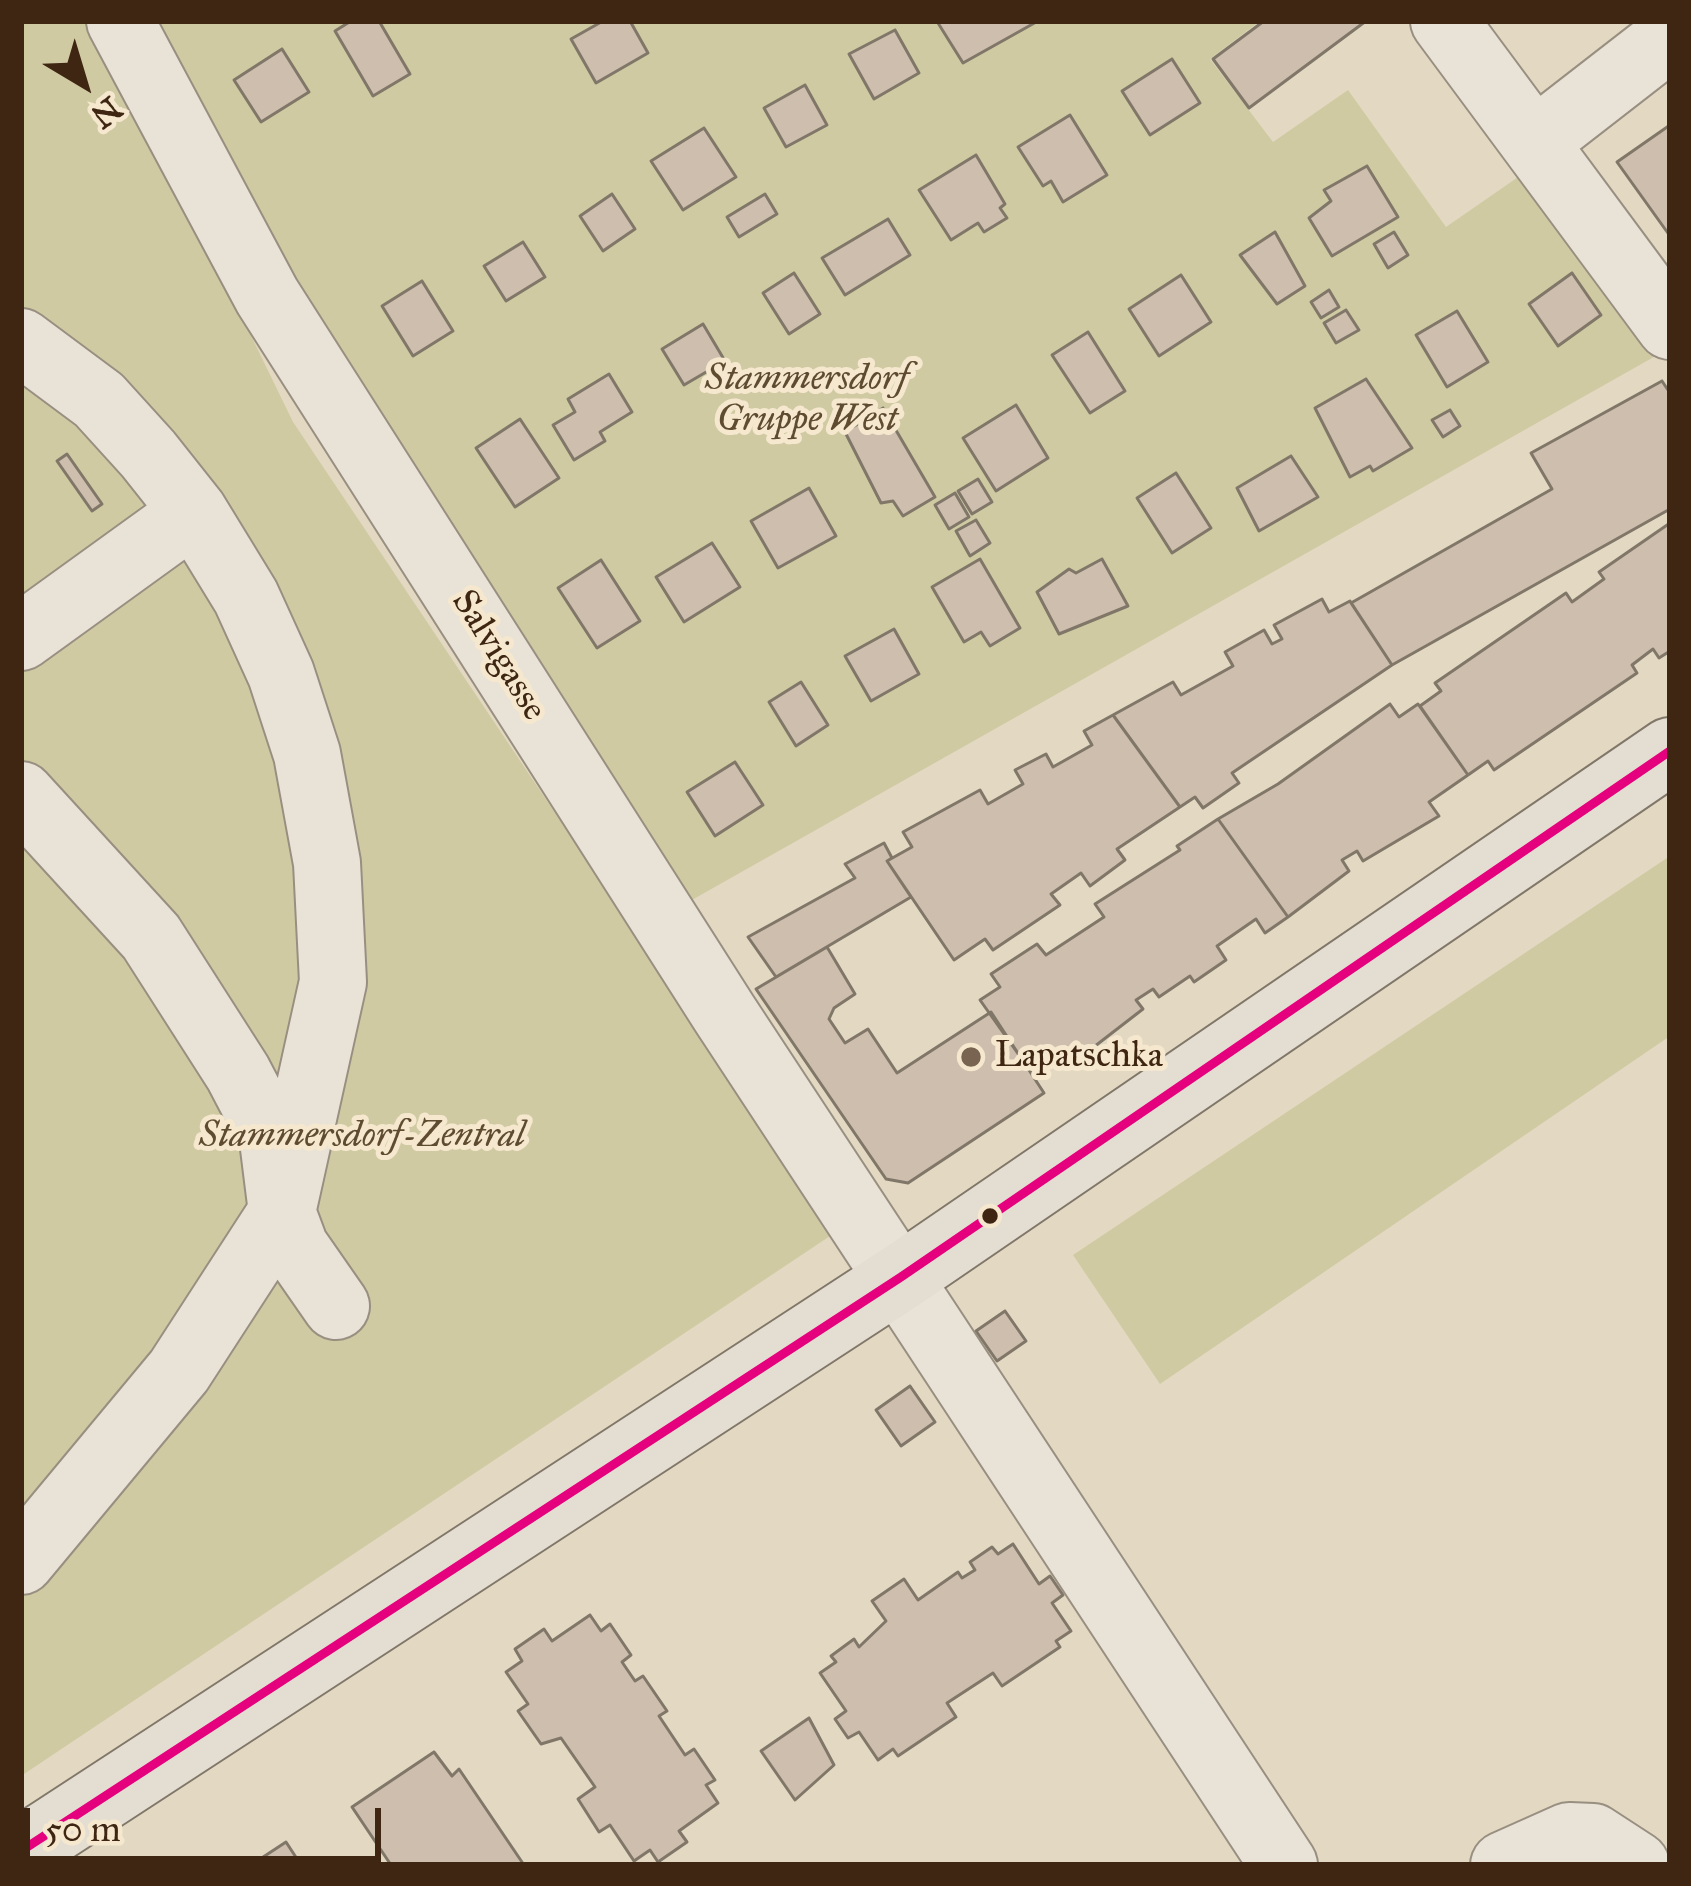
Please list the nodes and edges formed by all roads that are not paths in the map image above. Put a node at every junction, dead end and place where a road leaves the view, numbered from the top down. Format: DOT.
graph roads {
  1 [pos="120,21"];
  2 [pos="1444,21"];
  3 [pos="1670,37"];
  4 [pos="1536,141"];
  5 [pos="1670,326"];
  6 [pos="21,342"];
  7 [pos="194,512"];
  8 [pos="21,637"];
  9 [pos="1670,751"];
  10 [pos="21,795"];
  11 [pos="282,1212"];
  12 [pos="901,1276"];
  13 [pos="336,1306"];
  14 [pos="21,1561"];
  15 [pos="21,1851"];
  16 [pos="1284,1865"];
  17 [pos="1504,1865"];
  18 [pos="1636,1865"];
  1 -- 12 [label="street, Salvigasse"];
  2 -- 4 [label="street"];
  3 -- 4 [label="street"];
  4 -- 5 [label="street"];
  6 -- 7 [label="street"];
  7 -- 8 [label="street"];
  7 -- 11 [label="street"];
  9 -- 12 [label="main road"];
  10 -- 11 [label="street"];
  11 -- 13 [label="street"];
  11 -- 14 [label="street"];
  12 -- 15 [label="main road"];
  12 -- 16 [label="street, Salvigasse"];
  17 -- 18 [label="street"];
}
